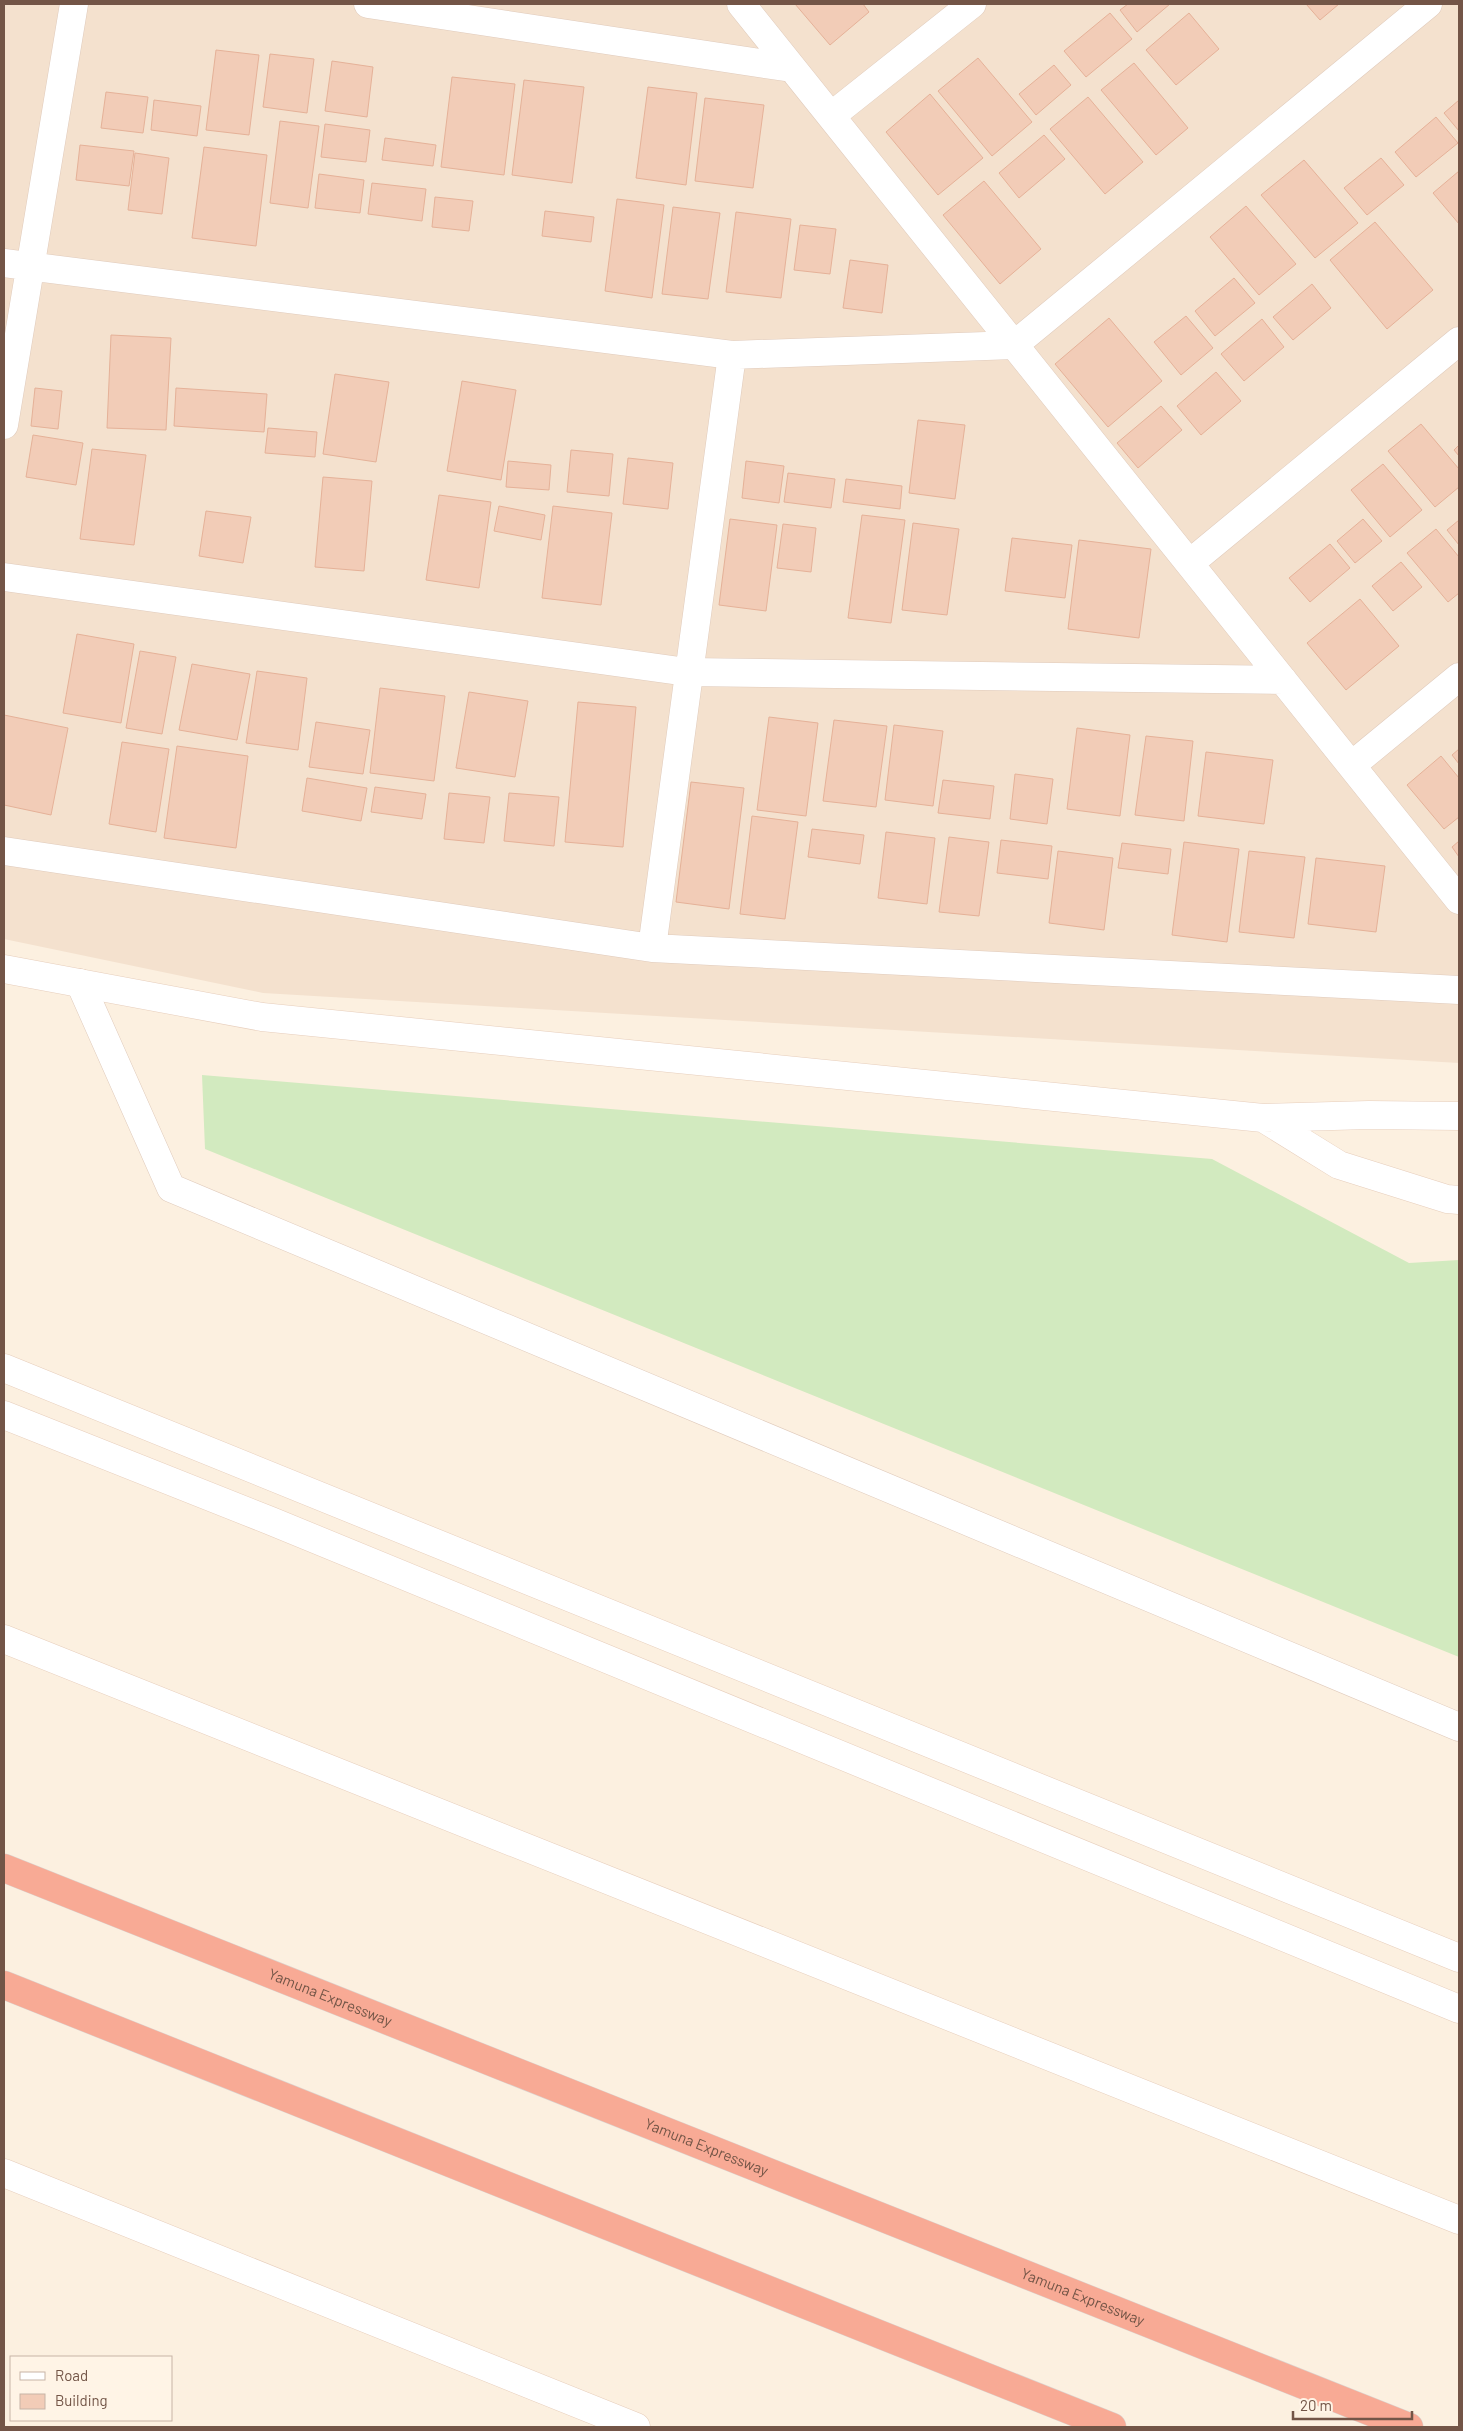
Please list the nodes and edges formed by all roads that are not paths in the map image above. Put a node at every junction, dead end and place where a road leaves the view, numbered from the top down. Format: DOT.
graph roads {
  1 [pos="74,4"];
  2 [pos="368,4"];
  3 [pos="741,4"];
  4 [pos="972,4"];
  5 [pos="1428,4"];
  6 [pos="792,68"];
  7 [pos="831,116"];
  8 [pos="17,265"];
  9 [pos="1459,341"];
  10 [pos="1014,345"];
  11 [pos="732,355"];
  12 [pos="4,425"];
  13 [pos="1190,563"];
  14 [pos="4,576"];
  15 [pos="688,672"];
  16 [pos="1459,677"];
  17 [pos="1283,680"];
  18 [pos="1352,766"];
  19 [pos="4,851"];
  20 [pos="1459,900"];
  21 [pos="652,948"];
  22 [pos="4,969"];
  23 [pos="80,983"];
  24 [pos="1459,990"];
  25 [pos="1459,1116"];
  26 [pos="1263,1118"];
  27 [pos="1459,1200"];
  28 [pos="4,1368"];
  29 [pos="4,1415"];
  30 [pos="4,1639"];
  31 [pos="1459,1727"];
  32 [pos="4,1868"];
  33 [pos="1459,1958"];
  34 [pos="4,1985"];
  35 [pos="1459,2009"];
  36 [pos="4,2173"];
  37 [pos="1459,2220"];
  38 [pos="636,2427"];
  39 [pos="1112,2427"];
  40 [pos="1409,2427"];
  1 -- 8 [label="street"];
  2 -- 6 [label="street"];
  3 -- 6 [label="street"];
  4 -- 7 [label="street"];
  5 -- 10 [label="street"];
  6 -- 7 [label="street"];
  7 -- 10 [label="street"];
  8 -- 11 [label="street"];
  8 -- 12 [label="street"];
  9 -- 13 [label="street"];
  10 -- 11 [label="street"];
  10 -- 13 [label="street"];
  11 -- 15 [label="street"];
  13 -- 17 [label="street"];
  14 -- 15 [label="street"];
  15 -- 17 [label="street"];
  15 -- 21 [label="street"];
  16 -- 18 [label="street"];
  17 -- 18 [label="street"];
  18 -- 20 [label="street"];
  19 -- 21 [label="street"];
  21 -- 24 [label="street"];
  22 -- 23 [label="street"];
  23 -- 26 [label="street"];
  23 -- 31 [label="street"];
  25 -- 26 [label="street"];
  26 -- 27 [label="street"];
  28 -- 33 [label="street"];
  29 -- 35 [label="street"];
  30 -- 37 [label="street"];
  32 -- 40 [label="highway, Yamuna Expressway"];
  34 -- 39 [label="highway"];
  36 -- 38 [label="street"];
}
